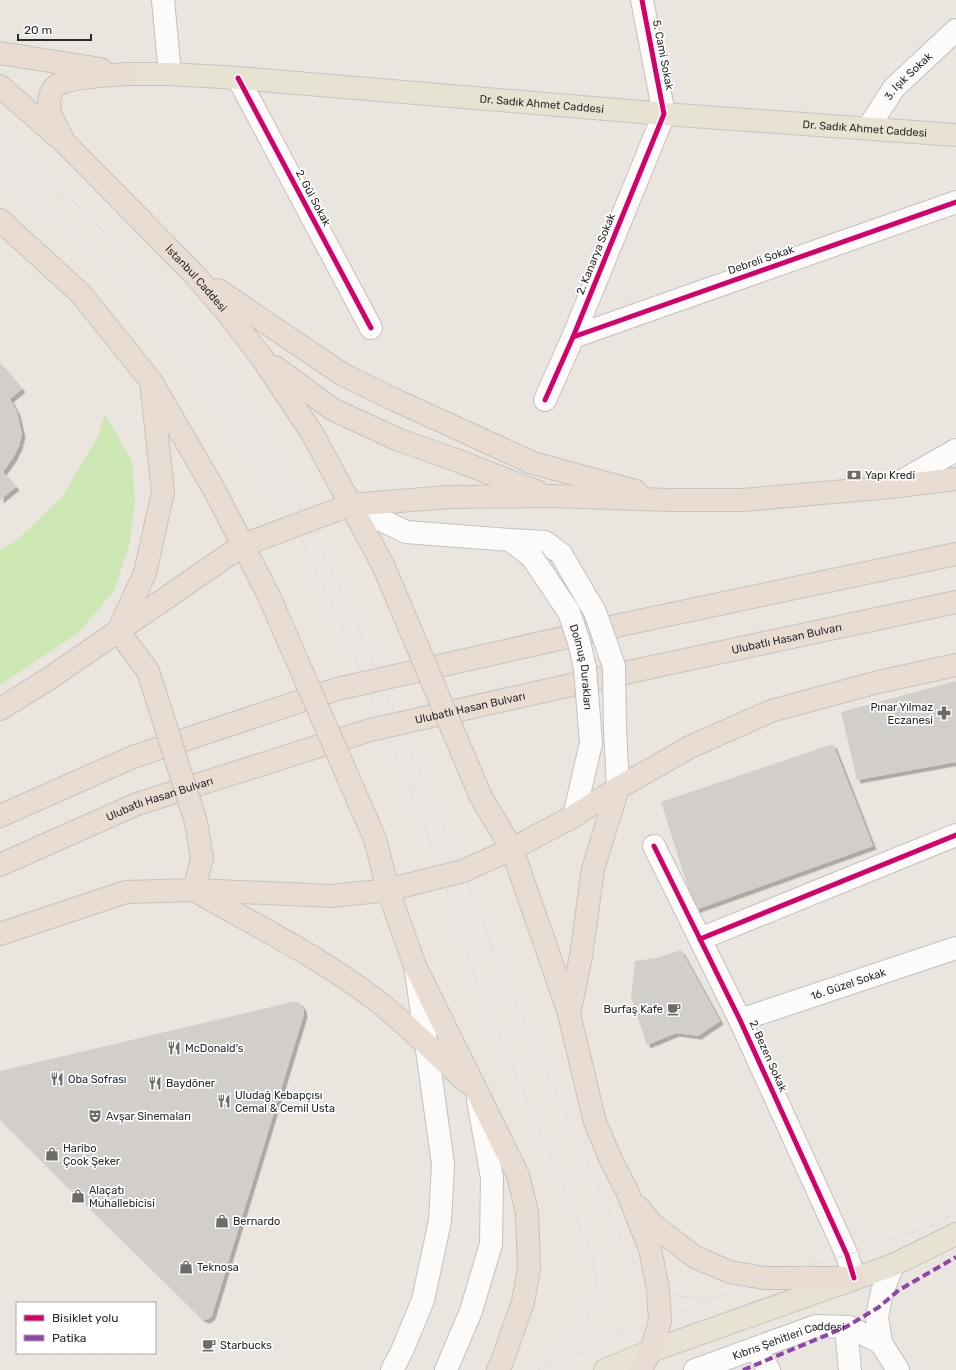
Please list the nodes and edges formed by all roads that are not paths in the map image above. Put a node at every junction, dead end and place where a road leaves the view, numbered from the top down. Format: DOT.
graph roads {
  1 [pos="163,0"];
  2 [pos="642,0"];
  3 [pos="956,30"];
  4 [pos="0,53"];
  5 [pos="128,74"];
  6 [pos="170,74"];
  7 [pos="238,78"];
  8 [pos="0,86"];
  9 [pos="664,114"];
  10 [pos="868,128"];
  11 [pos="956,134"];
  12 [pos="65,143"];
  13 [pos="956,202"];
  14 [pos="0,220"];
  15 [pos="193,273"];
  16 [pos="371,328"];
  17 [pos="573,337"];
  18 [pos="262,358"];
  19 [pos="150,381"];
  20 [pos="545,400"];
  21 [pos="956,450"];
  22 [pos="956,479"];
  23 [pos="891,488"];
  24 [pos="551,496"];
  25 [pos="672,500"];
  26 [pos="350,505"];
  27 [pos="510,540"];
  28 [pos="243,545"];
  29 [pos="956,554"];
  30 [pos="956,602"];
  31 [pos="118,631"];
  32 [pos="956,665"];
  33 [pos="0,709"];
  34 [pos="618,788"];
  35 [pos="0,816"];
  36 [pos="574,816"];
  37 [pos="956,835"];
  38 [pos="654,846"];
  39 [pos="512,849"];
  40 [pos="0,865"];
  41 [pos="194,890"];
  42 [pos="388,890"];
  43 [pos="0,934"];
  44 [pos="700,939"];
  45 [pos="956,948"];
  46 [pos="415,966"];
  47 [pos="569,1014"];
  48 [pos="740,1020"];
  49 [pos="426,1045"];
  50 [pos="477,1091"];
  51 [pos="627,1191"];
  52 [pos="956,1234"];
  53 [pos="893,1265"];
  54 [pos="854,1278"];
  55 [pos="846,1327"];
  56 [pos="881,1343"];
  57 [pos="755,1348"];
  58 [pos="646,1361"];
  59 [pos="392,1370"];
  60 [pos="446,1370"];
  61 [pos="498,1370"];
  62 [pos="605,1370"];
  63 [pos="695,1370"];
  64 [pos="769,1370"];
  65 [pos="850,1370"];
  66 [pos="898,1370"];
  1 -- 6 [label="street"];
  2 -- 9 [label="street, 5. Cami Sokak"];
  3 -- 10 [label="street, 3. Işık Sokak"];
  4 -- 5 [label="highway"];
  5 -- 6 [label="main road, Dr. Sadık Ahmet Caddesi"];
  5 -- 12 [label="highway"];
  6 -- 7 [label="main road, Dr. Sadık Ahmet Caddesi"];
  7 -- 9 [label="main road, Dr. Sadık Ahmet Caddesi"];
  7 -- 16 [label="street, 2. Gül Sokak"];
  8 -- 12 [label="highway, İstanbul Caddesi"];
  9 -- 10 [label="main road, Dr. Sadık Ahmet Caddesi"];
  9 -- 17 [label="street, 2. Kanarya Sokak"];
  10 -- 11 [label="main road, Dr. Sadık Ahmet Caddesi"];
  12 -- 15 [label="highway, İstanbul Caddesi"];
  13 -- 17 [label="street, Debreli Sokak"];
  14 -- 19 [label="highway"];
  15 -- 18 [label="highway, İstanbul Caddesi"];
  15 -- 25 [label="highway"];
  17 -- 20 [label="street, 2. Kanarya Sokak"];
  18 -- 24 [label="highway"];
  18 -- 26 [label="highway, İstanbul Caddesi"];
  19 -- 28 [label="highway"];
  19 -- 31 [label="highway"];
  21 -- 23 [label="street"];
  22 -- 23 [label="highway"];
  23 -- 25 [label="highway"];
  24 -- 25 [label="highway"];
  24 -- 26 [label="highway"];
  26 -- 27 [label="street"];
  26 -- 28 [label="highway"];
  26 -- 39 [label="highway, İstanbul Caddesi, bridge"];
  27 -- 34 [label="street, bridge"];
  27 -- 36 [label="street, Dolmuş Durakları, bridge"];
  28 -- 31 [label="highway"];
  28 -- 42 [label="highway, bridge"];
  29 -- 35 [label="highway"];
  30 -- 40 [label="highway, Ulubatlı Hasan Bulvarı"];
  31 -- 33 [label="highway"];
  31 -- 41 [label="highway, bridge"];
  32 -- 34 [label="highway"];
  34 -- 36 [label="highway"];
  34 -- 47 [label="highway"];
  36 -- 39 [label="highway"];
  37 -- 44 [label="street"];
  38 -- 44 [label="street, 2. Bezen Sokak"];
  39 -- 42 [label="highway"];
  39 -- 47 [label="highway, İstanbul Caddesi"];
  41 -- 42 [label="highway"];
  41 -- 43 [label="highway"];
  41 -- 49 [label="highway"];
  42 -- 46 [label="highway"];
  44 -- 48 [label="street, 2. Bezen Sokak"];
  45 -- 48 [label="street, 16. Güzel Sokak"];
  46 -- 49 [label="street"];
  46 -- 50 [label="highway"];
  47 -- 51 [label="highway, İstanbul Caddesi"];
  48 -- 54 [label="street, 2. Bezen Sokak"];
  49 -- 50 [label="highway"];
  49 -- 59 [label="street"];
  50 -- 60 [label="street"];
  50 -- 61 [label="highway"];
  51 -- 54 [label="highway"];
  51 -- 58 [label="highway"];
  52 -- 53 [label="main road"];
  53 -- 54 [label="main road"];
  53 -- 56 [label="street"];
  54 -- 58 [label="main road"];
  55 -- 56 [label="street, Kıbrıs Şehitleri Caddesi"];
  55 -- 57 [label="street, Kıbrıs Şehitleri Caddesi"];
  55 -- 65 [label="street"];
  56 -- 66 [label="street"];
  57 -- 63 [label="street, Kıbrıs Şehitleri Caddesi"];
  57 -- 64 [label="street"];
  58 -- 62 [label="main road"];
}
